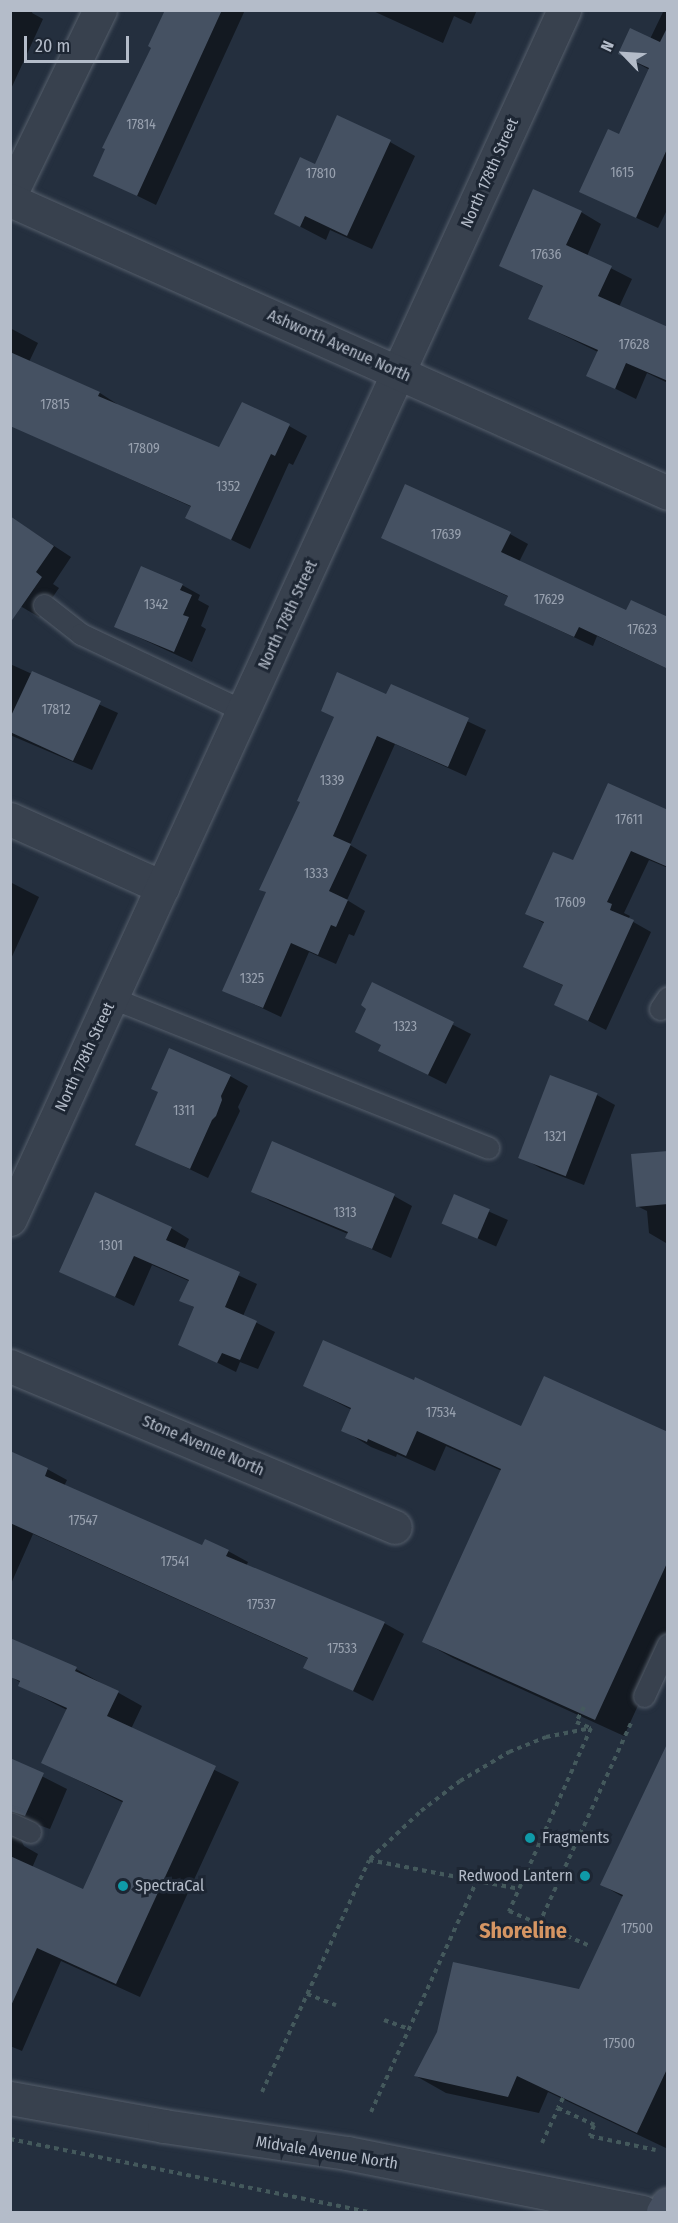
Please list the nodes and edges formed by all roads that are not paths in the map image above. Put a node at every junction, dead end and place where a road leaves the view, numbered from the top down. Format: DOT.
graph roads {
  1 [pos="100,10"];
  2 [pos="564,10"];
  3 [pos="10,195"];
  4 [pos="10,200"];
  5 [pos="400,373"];
  6 [pos="668,493"];
  7 [pos="44,605"];
  8 [pos="244,711"];
  9 [pos="10,819"];
  10 [pos="162,887"];
  11 [pos="112,998"];
  12 [pos="488,1148"];
  13 [pos="10,1219"];
  14 [pos="10,1366"];
  15 [pos="395,1527"];
  16 [pos="668,1644"];
  17 [pos="644,1696"];
  18 [pos="10,1823"];
  19 [pos="30,1832"];
  20 [pos="10,2098"];
  21 [pos="668,2204"];
  22 [pos="642,2212"];
  23 [pos="663,2212"];
  1 -- 3 [label="street"];
  2 -- 5 [label="street, North 178th Street"];
  4 -- 5 [label="street, Ashworth Avenue North"];
  5 -- 6 [label="street, Ashworth Avenue North"];
  5 -- 8 [label="street, North 178th Street"];
  7 -- 8 [label="lane"];
  8 -- 10 [label="street, North 178th Street"];
  9 -- 10 [label="street"];
  10 -- 11 [label="street, North 178th Street"];
  11 -- 12 [label="lane"];
  11 -- 13 [label="street, North 178th Street"];
  14 -- 15 [label="street, Stone Avenue North"];
  16 -- 17 [label="lane"];
  18 -- 19 [label="lane"];
  20 -- 22 [label="street, Midvale Avenue North"];
  21 -- 23 [label="main road"];
}
